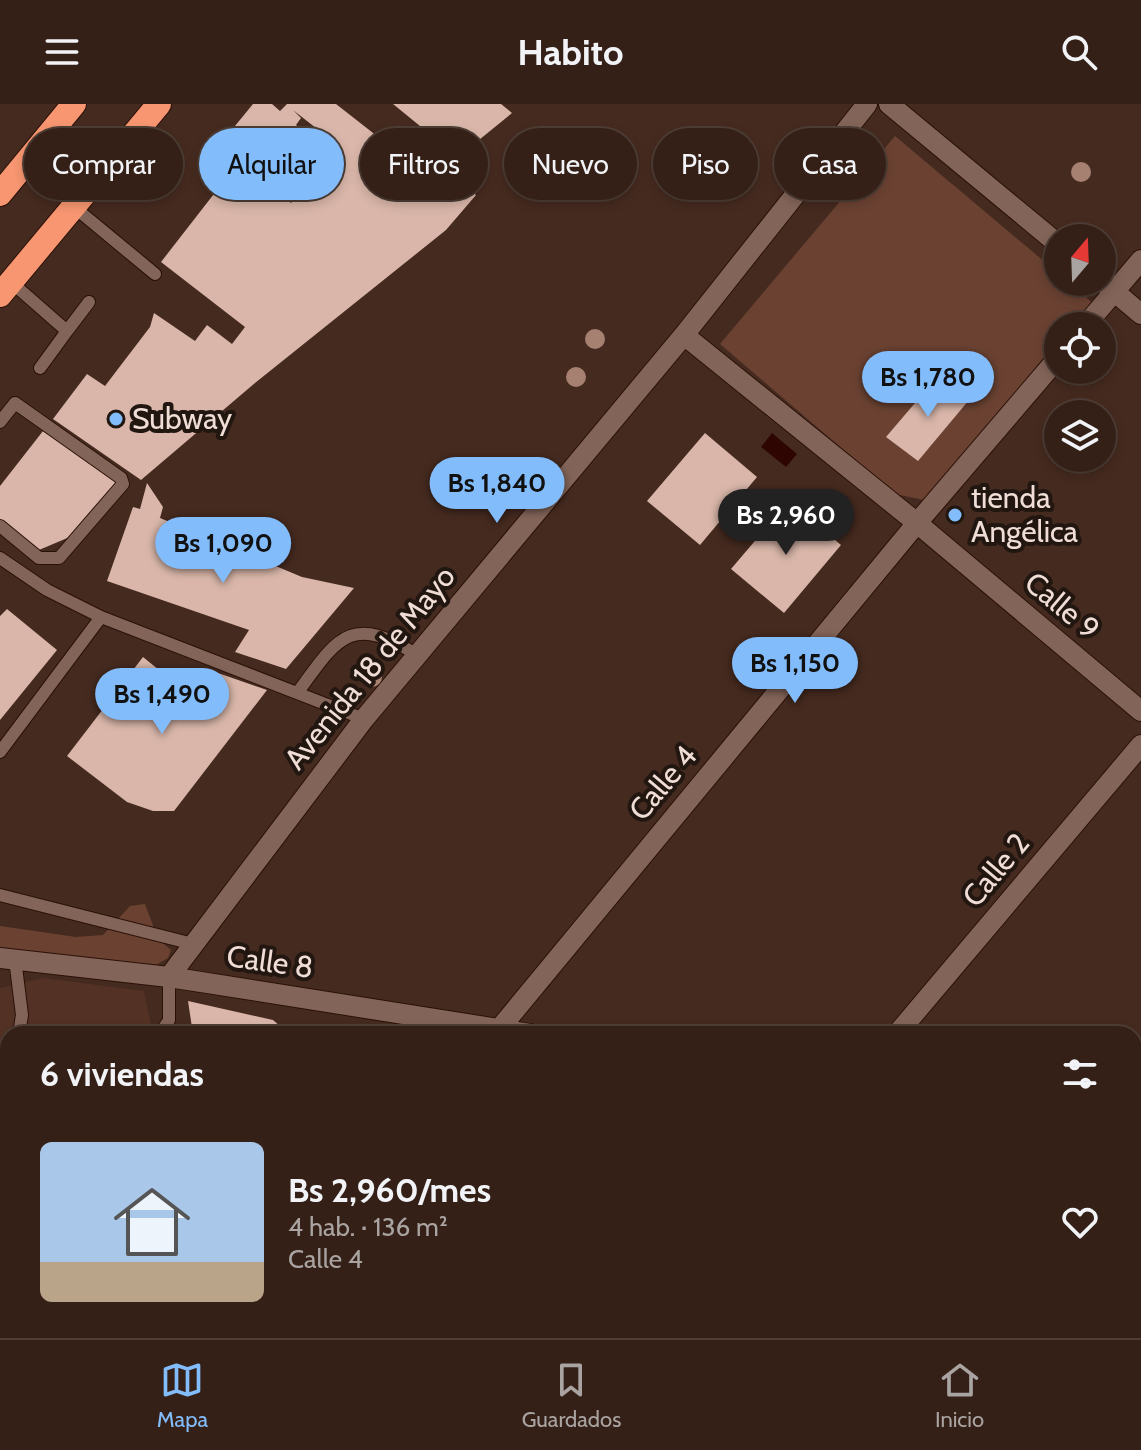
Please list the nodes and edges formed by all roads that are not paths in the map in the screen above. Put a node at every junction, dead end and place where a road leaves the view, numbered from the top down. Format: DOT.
graph roads {
  1 [pos="74,104"];
  2 [pos="159,104"];
  3 [pos="867,104"];
  4 [pos="889,104"];
  5 [pos="0,194"];
  6 [pos="74,207"];
  7 [pos="1044,232"];
  8 [pos="1141,260"];
  9 [pos="155,274"];
  10 [pos="1116,280"];
  11 [pos="5,289"];
  12 [pos="1116,293"];
  13 [pos="89,302"];
  14 [pos="1141,314"];
  15 [pos="67,331"];
  16 [pos="684,335"];
  17 [pos="40,368"];
  18 [pos="1044,374"];
  19 [pos="0,422"];
  20 [pos="917,523"];
  21 [pos="0,526"];
  22 [pos="0,558"];
  23 [pos="101,617"];
  24 [pos="417,655"];
  25 [pos="298,692"];
  26 [pos="1141,711"];
  27 [pos="364,719"];
  28 [pos="1141,745"];
  29 [pos="0,752"];
  30 [pos="0,895"];
  31 [pos="193,944"];
  32 [pos="7,958"];
  33 [pos="169,977"];
  34 [pos="20,1026"];
  35 [pos="165,1026"];
  36 [pos="494,1026"];
  37 [pos="502,1026"];
  38 [pos="904,1026"];
  1 -- 5 [label="highway"];
  2 -- 6 [label="highway"];
  3 -- 16 [label="street, Avenida 18 de Mayo"];
  4 -- 7 [label="street"];
  6 -- 9 [label="lane"];
  6 -- 11 [label="highway"];
  8 -- 10 [label="street"];
  11 -- 15 [label="lane"];
  12 -- 14 [label="street"];
  13 -- 15 [label="lane"];
  15 -- 17 [label="lane"];
  16 -- 20 [label="street, Calle 9"];
  16 -- 24 [label="street, Avenida 18 de Mayo"];
  18 -- 20 [label="street, Calle 4"];
  19 -- 21 [label="lane"];
  20 -- 26 [label="street, Calle 9"];
  20 -- 37 [label="street, Calle 4"];
  22 -- 23 [label="lane"];
  23 -- 25 [label="lane"];
  23 -- 29 [label="lane"];
  24 -- 25 [label="lane"];
  24 -- 27 [label="street, Avenida 18 de Mayo"];
  25 -- 27 [label="lane"];
  27 -- 31 [label="street, Avenida 18 de Mayo"];
  28 -- 38 [label="street, Calle 2"];
  30 -- 31 [label="lane"];
  31 -- 33 [label="street, Avenida 18 de Mayo"];
  32 -- 33 [label="street, Calle 8"];
  32 -- 34 [label="lane"];
  33 -- 35 [label="lane"];
  33 -- 36 [label="street, Calle 8"];
}
